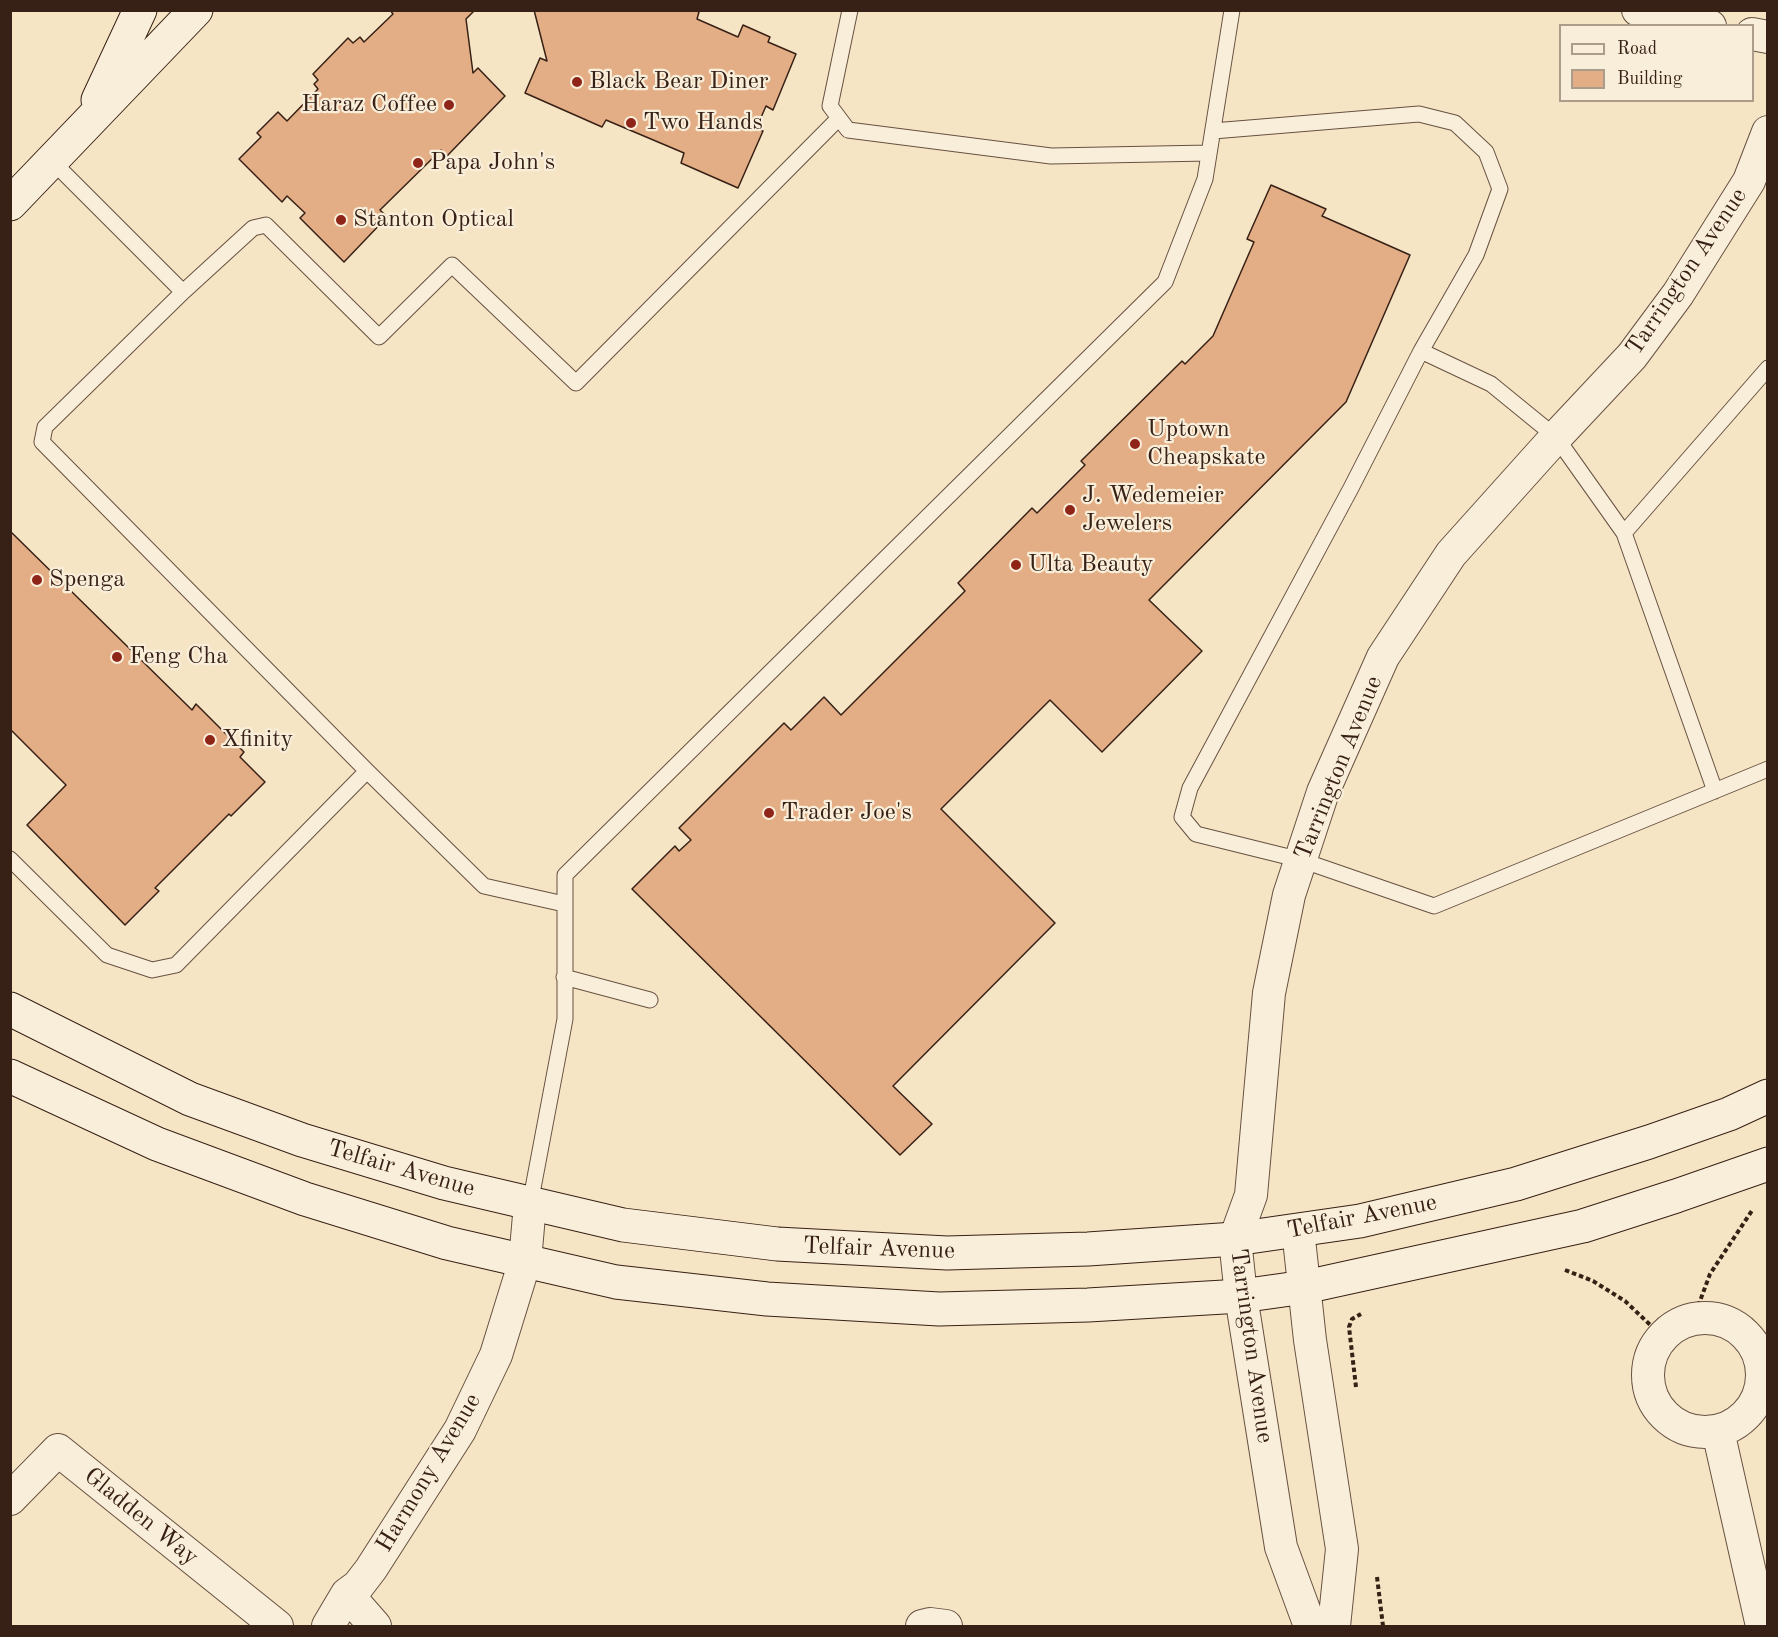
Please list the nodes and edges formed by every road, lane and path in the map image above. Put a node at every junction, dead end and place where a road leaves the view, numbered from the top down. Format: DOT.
graph roads {
  1 [pos="140,10"];
  2 [pos="196,10"];
  3 [pos="850,10"];
  4 [pos="1232,10"];
  5 [pos="1638,10"];
  6 [pos="1701,24"];
  7 [pos="839,118"];
  8 [pos="86,126"];
  9 [pos="1213,131"];
  10 [pos="1767,132"];
  11 [pos="1209,153"];
  12 [pos="52,161"];
  13 [pos="10,204"];
  14 [pos="183,292"];
  15 [pos="1421,351"];
  16 [pos="1767,368"];
  17 [pos="1556,437"];
  18 [pos="1624,533"];
  19 [pos="1767,769"];
  20 [pos="367,771"];
  21 [pos="1715,791"];
  22 [pos="10,859"];
  23 [pos="1301,860"];
  24 [pos="564,904"];
  25 [pos="564,977"];
  26 [pos="650,1000"];
  27 [pos="10,1009"];
  28 [pos="10,1076"];
  29 [pos="1767,1096"];
  30 [pos="1767,1164"];
  31 [pos="530,1204"];
  32 [pos="1756,1204"];
  33 [pos="1298,1230"];
  34 [pos="1235,1239"];
  35 [pos="525,1261"];
  36 [pos="1565,1270"];
  37 [pos="1305,1287"];
  38 [pos="1241,1296"];
  39 [pos="1693,1320"];
  40 [pos="1663,1336"];
  41 [pos="1718,1431"];
  42 [pos="10,1500"];
  43 [pos="347,1594"];
  44 [pos="277,1626"];
  45 [pos="328,1626"];
  46 [pos="375,1626"];
  47 [pos="922,1626"];
  48 [pos="946,1626"];
  49 [pos="1310,1626"];
  50 [pos="1334,1626"];
  51 [pos="1762,1626"];
  1 -- 8 [label="street"];
  2 -- 8 [label="street"];
  3 -- 7 [label="lane"];
  4 -- 9 [label="lane"];
  5 -- 6 [label="street"];
  7 -- 11 [label="lane"];
  7 -- 14 [label="lane"];
  8 -- 12 [label="street"];
  9 -- 11 [label="lane"];
  9 -- 15 [label="lane"];
  10 -- 17 [label="street, Tarrington Avenue"];
  11 -- 24 [label="lane"];
  12 -- 13 [label="street"];
  12 -- 14 [label="lane"];
  14 -- 20 [label="lane"];
  15 -- 17 [label="lane"];
  15 -- 23 [label="lane"];
  16 -- 18 [label="lane"];
  17 -- 18 [label="lane"];
  17 -- 23 [label="street, Tarrington Avenue"];
  18 -- 21 [label="lane"];
  19 -- 21 [label="lane"];
  20 -- 22 [label="lane"];
  20 -- 24 [label="lane"];
  21 -- 23 [label="lane"];
  23 -- 34 [label="street, Tarrington Avenue"];
  24 -- 25 [label="lane"];
  25 -- 26 [label="lane"];
  25 -- 31 [label="lane"];
  27 -- 31 [label="street, Telfair Avenue"];
  28 -- 35 [label="street"];
  29 -- 33 [label="street, Telfair Avenue"];
  30 -- 37 [label="street"];
  31 -- 34 [label="street, Telfair Avenue"];
  31 -- 35 [label="street, Harmony Avenue"];
  32 -- 39 [label="path"];
  33 -- 34 [label="street, Telfair Avenue"];
  33 -- 37 [label="street"];
  34 -- 38 [label="street, Tarrington Avenue"];
  35 -- 38 [label="street"];
  35 -- 43 [label="street, Harmony Avenue"];
  36 -- 40 [label="path"];
  37 -- 38 [label="street"];
  37 -- 50 [label="street"];
  38 -- 49 [label="street, Tarrington Avenue"];
  39 -- 40 [label="street"];
  39 -- 41 [label="street"];
  40 -- 41 [label="street"];
  41 -- 51 [label="street"];
  42 -- 44 [label="street, Gladden Way"];
  43 -- 45 [label="street, Harmony Avenue"];
  43 -- 46 [label="street"];
  47 -- 48 [label="street"];
}
